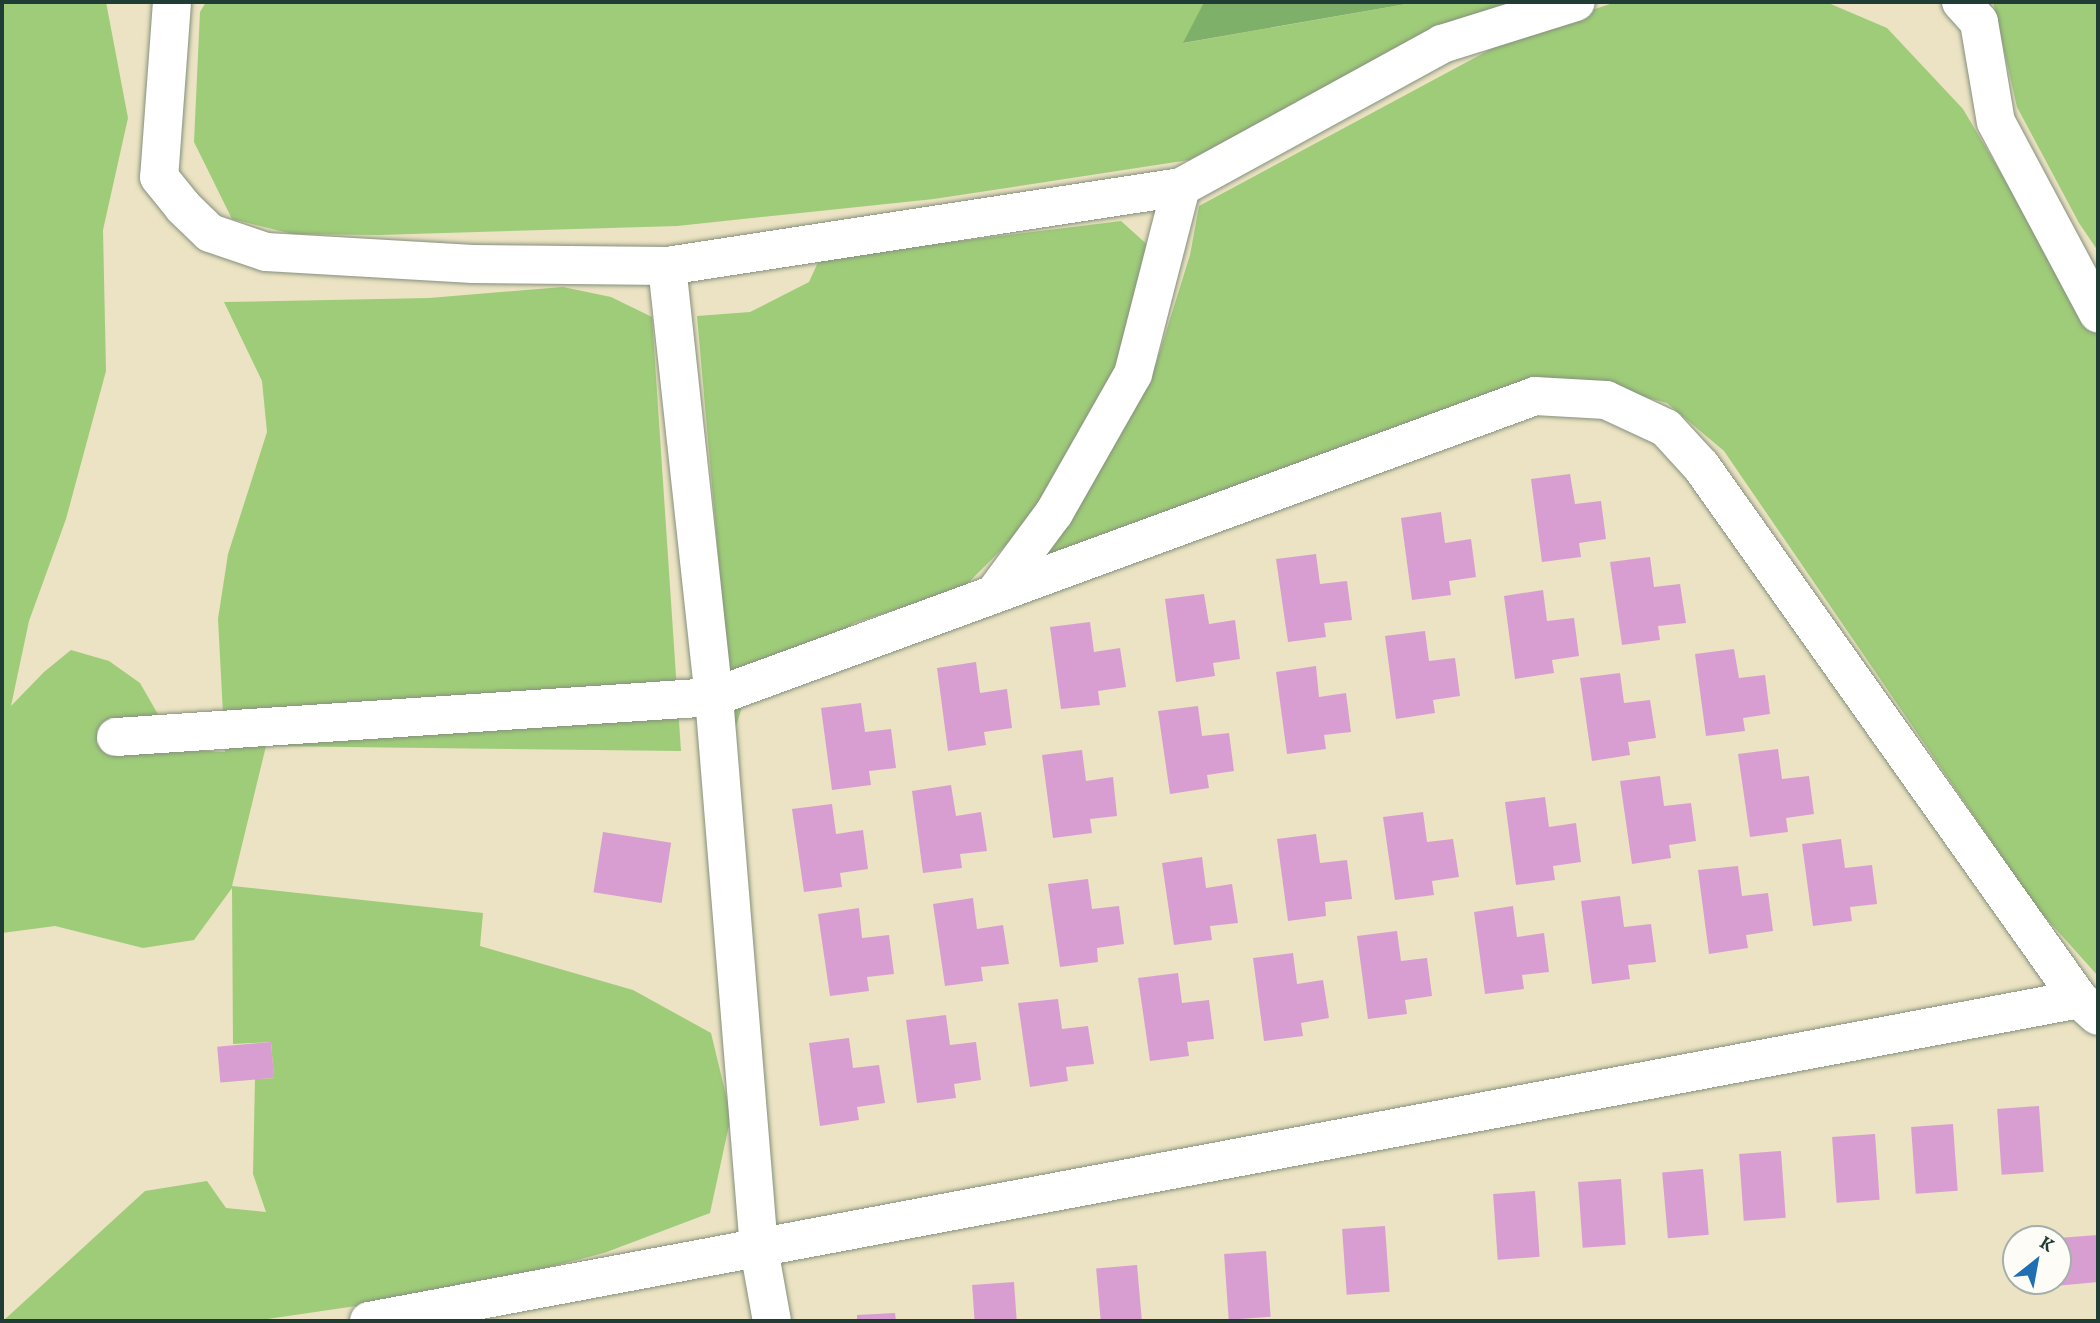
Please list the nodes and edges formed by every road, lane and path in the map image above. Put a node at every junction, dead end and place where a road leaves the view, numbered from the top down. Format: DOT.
graph roads {
  1 [pos="172,2"];
  2 [pos="1576,2"];
  3 [pos="1961,2"];
  4 [pos="1181,187"];
  5 [pos="667,266"];
  6 [pos="2098,313"];
  7 [pos="994,594"];
  8 [pos="714,697"];
  9 [pos="116,737"];
  10 [pos="2089,1008"];
  11 [pos="759,1248"];
  12 [pos="369,1321"];
  13 [pos="772,1321"];
  1 -- 5 [label="street"];
  2 -- 4 [label="street"];
  3 -- 6 [label="street"];
  4 -- 5 [label="street"];
  4 -- 7 [label="street"];
  5 -- 8 [label="street"];
  7 -- 8 [label="street"];
  7 -- 10 [label="street"];
  8 -- 9 [label="street"];
  8 -- 11 [label="street"];
  10 -- 11 [label="street"];
  11 -- 12 [label="street"];
  11 -- 13 [label="street"];
}
